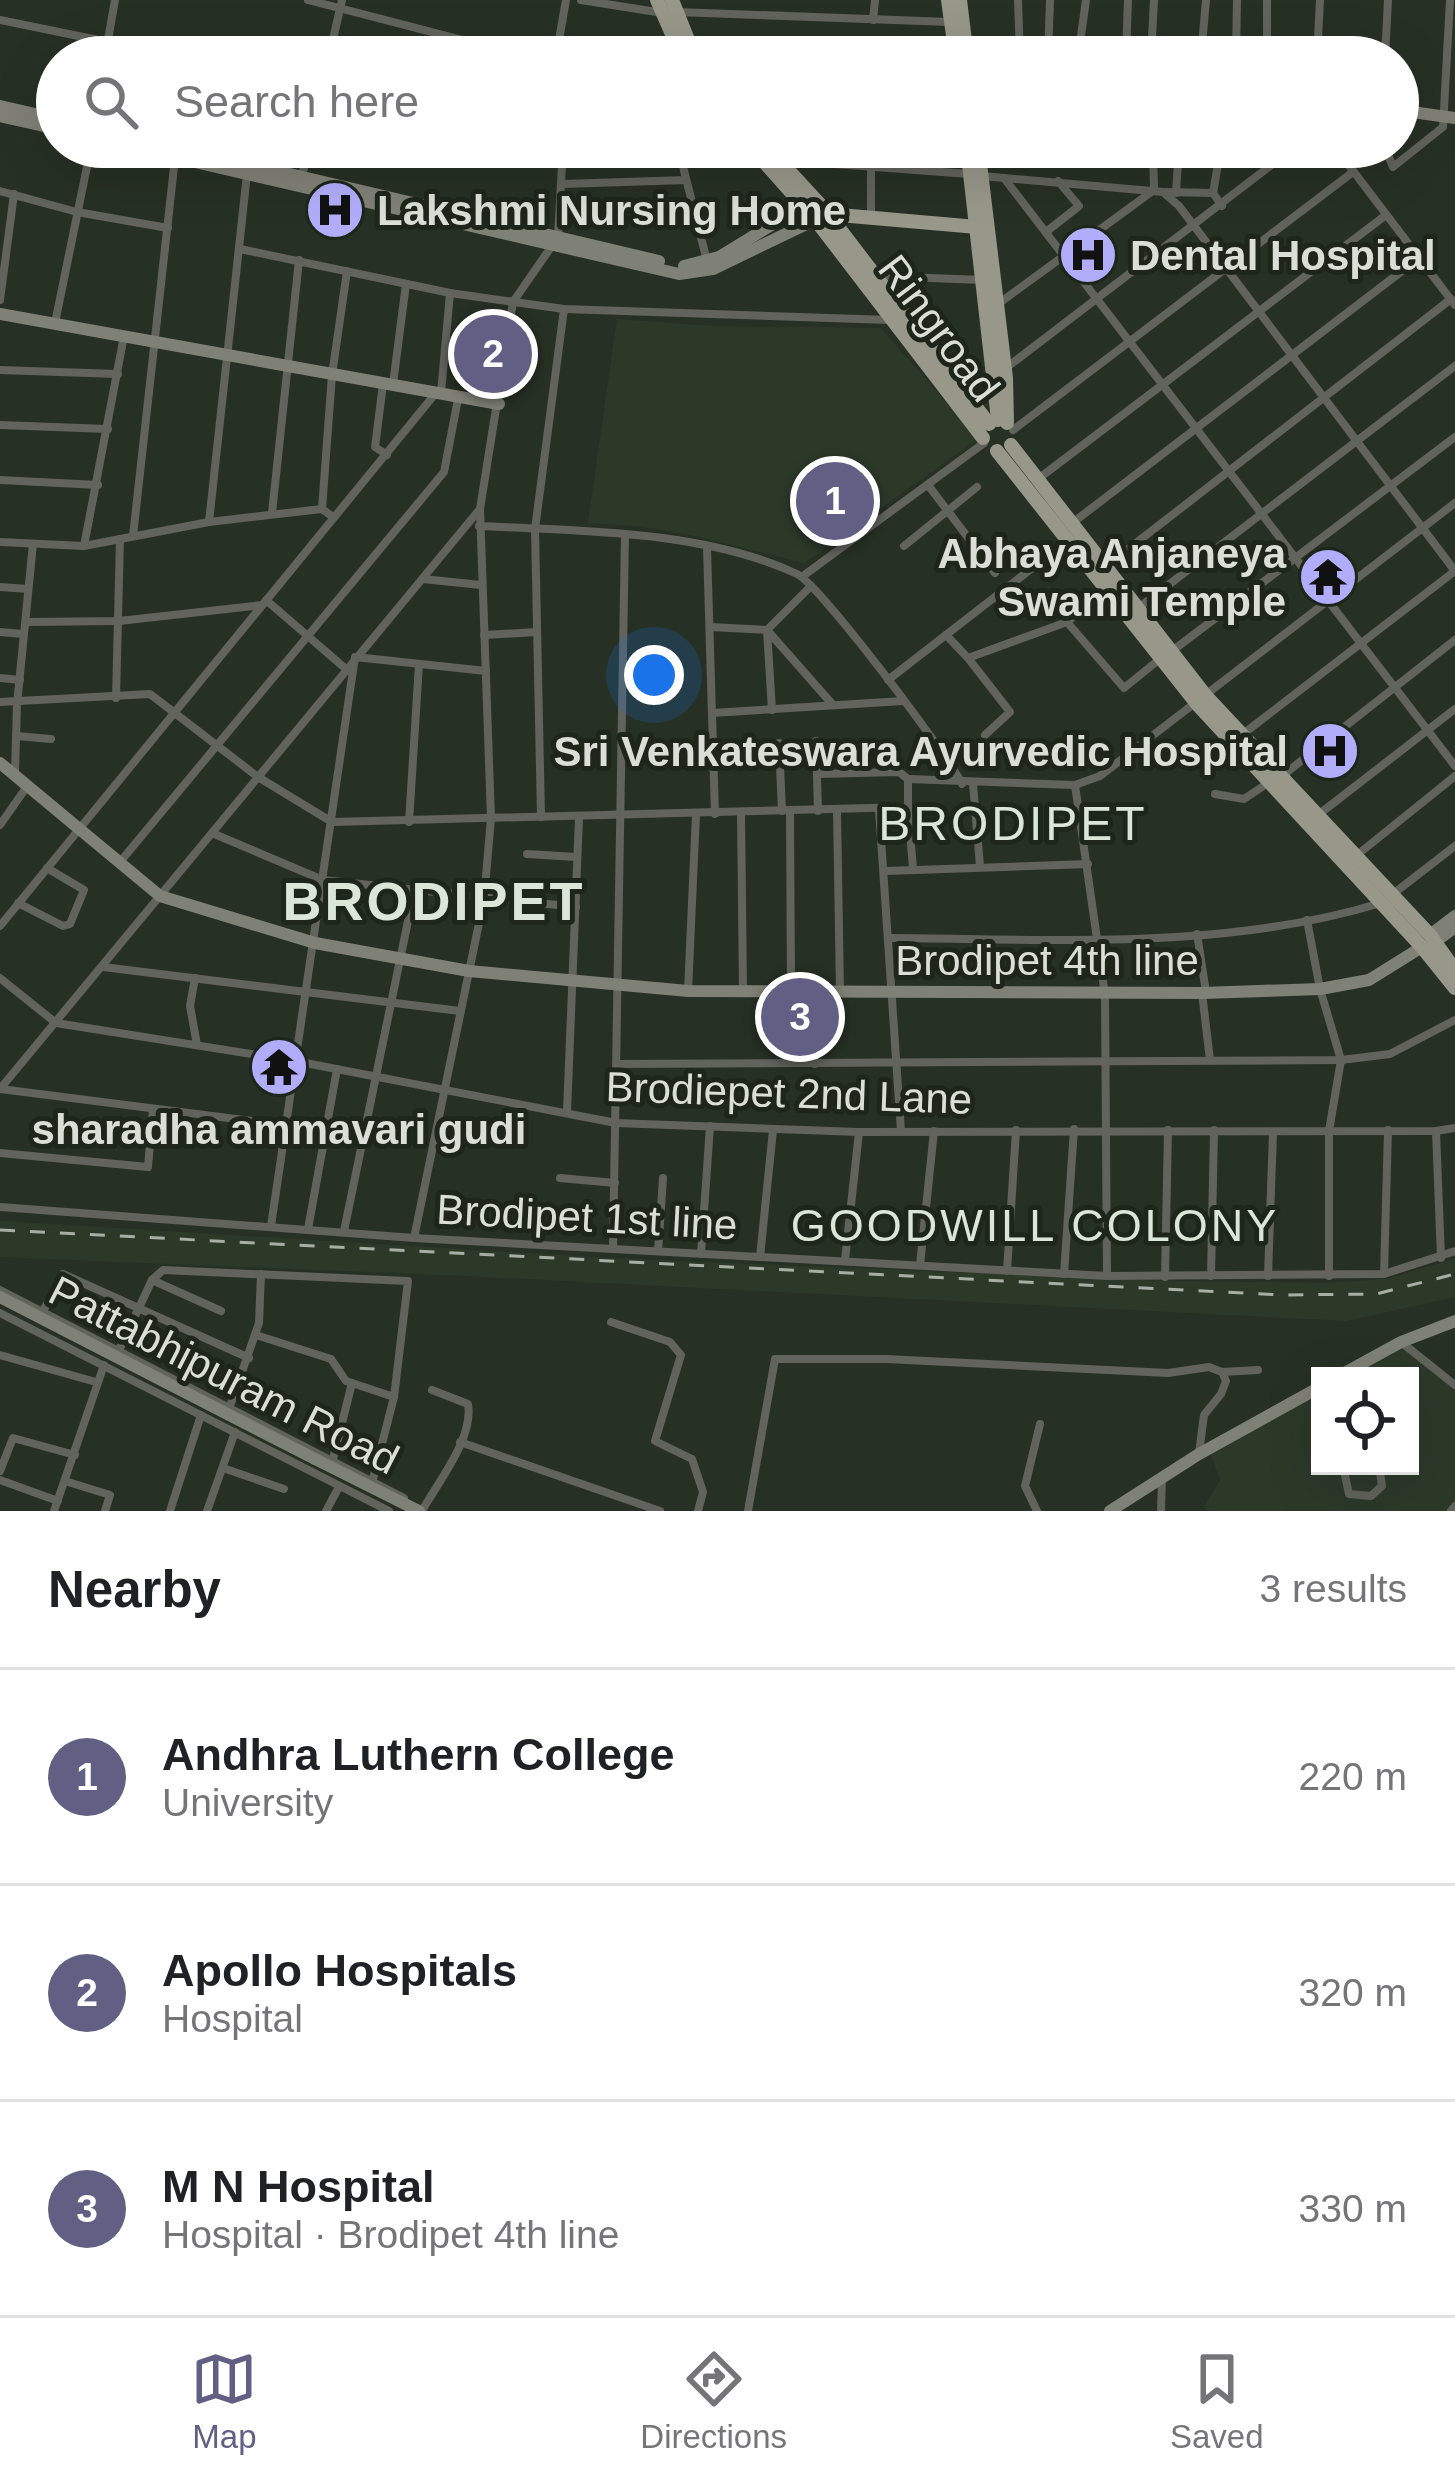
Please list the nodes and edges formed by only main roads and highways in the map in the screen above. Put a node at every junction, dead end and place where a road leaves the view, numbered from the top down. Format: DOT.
graph roads {
  1 [pos="948,0"];
  2 [pos="960,0"];
  3 [pos="667,6"];
  4 [pos="676,36"];
  5 [pos="683,36"];
  6 [pos="953,36"];
  7 [pos="964,36"];
  8 [pos="773,168"];
  9 [pos="785,168"];
  10 [pos="974,168"];
  11 [pos="976,168"];
  12 [pos="976,175"];
  13 [pos="808,202"];
  14 [pos="821,217"];
  15 [pos="977,227"];
  16 [pos="988,280"];
  17 [pos="998,434"];
  18 [pos="1069,533"];
  19 [pos="1132,614"];
  20 [pos="1201,700"];
  21 [pos="1275,780"];
  22 [pos="1386,899"];
  23 [pos="1429,941"];
  24 [pos="1455,970"];
  25 [pos="1455,988"];
  1 -- 6 [label="main road"];
  2 -- 7 [label="main road"];
  3 -- 4 [label="main road"];
  3 -- 5 [label="main road"];
  8 -- 13 [label="main road, Ringroad"];
  9 -- 13 [label="main road, Ringroad"];
  10 -- 12 [label="main road"];
  11 -- 12 [label="main road"];
  12 -- 15 [label="main road"];
  12 -- 16 [label="main road"];
  13 -- 14 [label="main road, Ringroad"];
  14 -- 15 [label="main road"];
  14 -- 17 [label="main road, Ringroad"];
  14 -- 17 [label="main road, Ringroad"];
  15 -- 16 [label="main road"];
  16 -- 17 [label="main road"];
  16 -- 17 [label="main road"];
  17 -- 18 [label="main road"];
  17 -- 18 [label="main road"];
  18 -- 19 [label="main road"];
  18 -- 19 [label="main road"];
  19 -- 20 [label="main road"];
  20 -- 21 [label="main road"];
  20 -- 21 [label="main road"];
  21 -- 22 [label="main road"];
  21 -- 22 [label="main road"];
  22 -- 23 [label="main road"];
  23 -- 24 [label="main road"];
  23 -- 25 [label="main road"];
}
